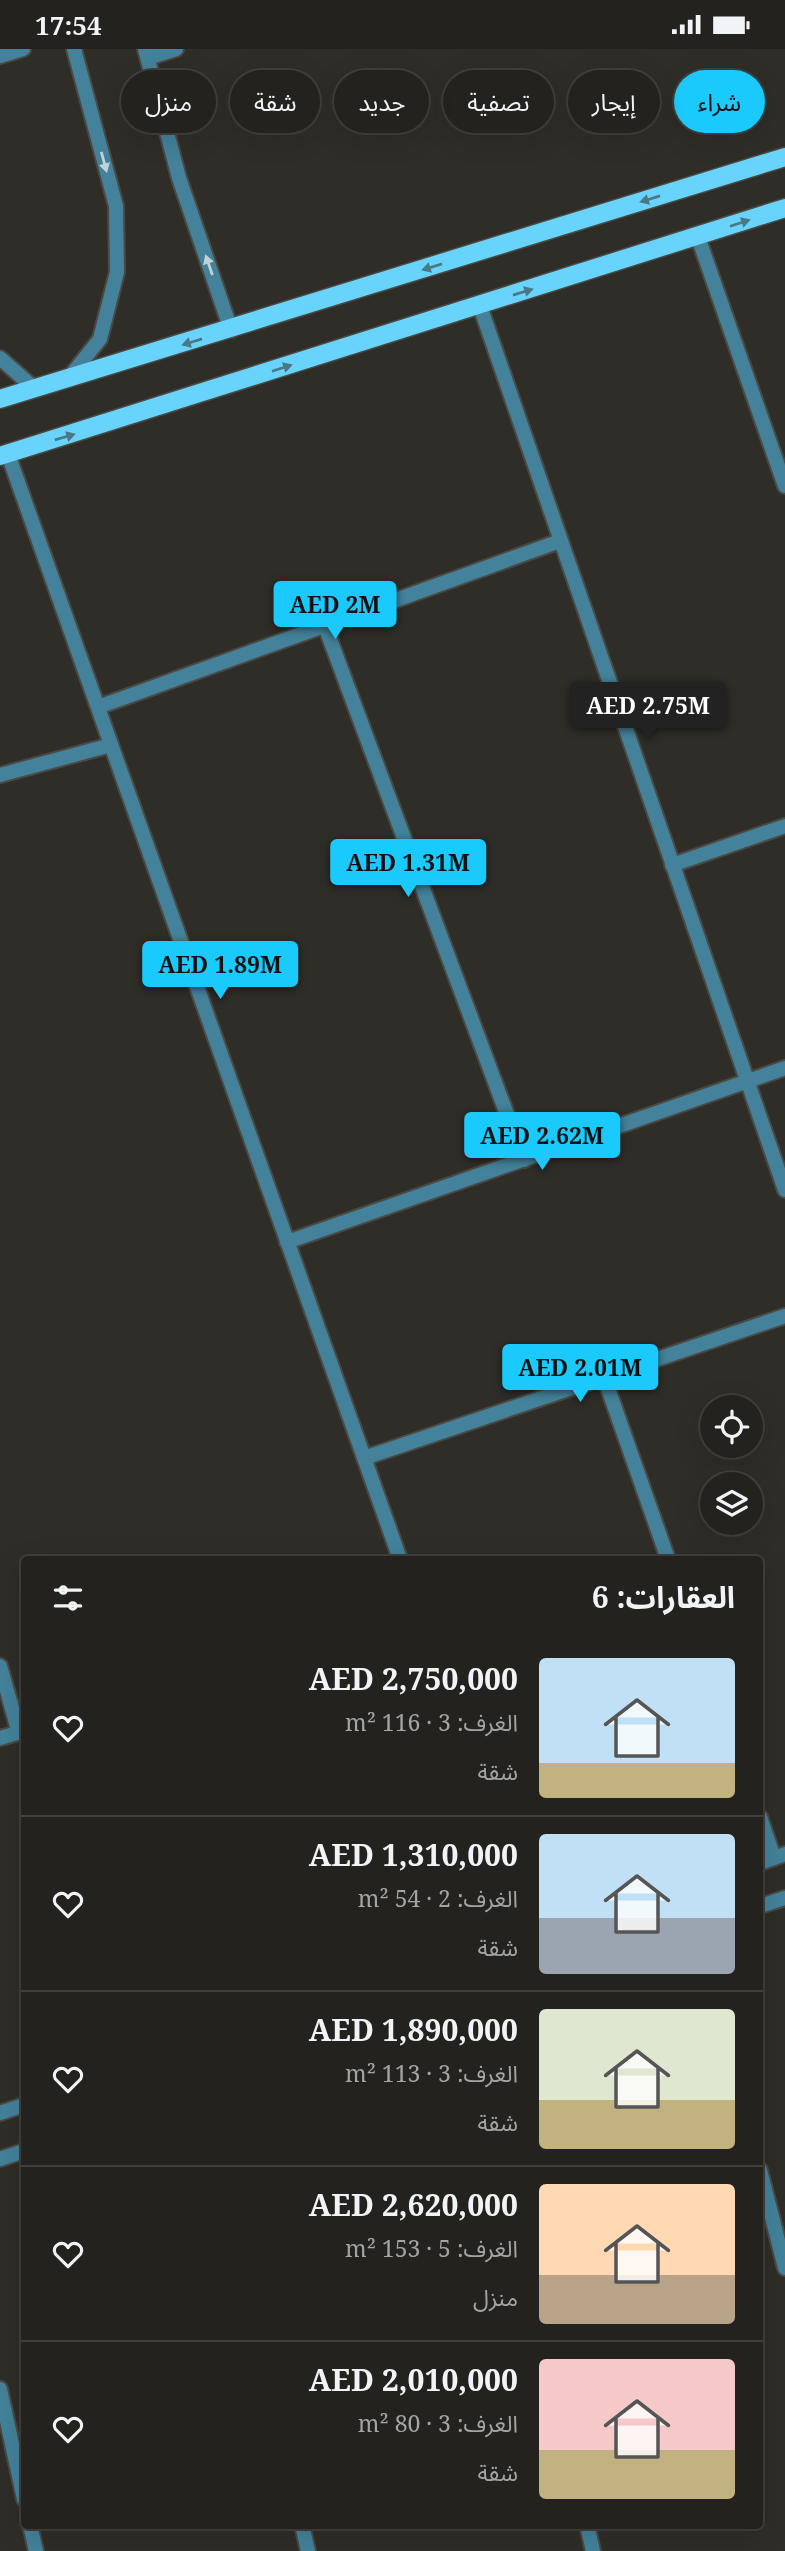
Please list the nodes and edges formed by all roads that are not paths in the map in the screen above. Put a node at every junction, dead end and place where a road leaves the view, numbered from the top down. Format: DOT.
graph roads {
  1 [pos="23,49"];
  2 [pos="74,49"];
  3 [pos="176,49"];
  4 [pos="146,54"];
  5 [pos="0,56"];
  6 [pos="785,157"];
  7 [pos="785,208"];
  8 [pos="698,237"];
  9 [pos="481,306"];
  10 [pos="231,330"];
  11 [pos="0,358"];
  12 [pos="67,380"];
  13 [pos="35,389"];
  14 [pos="0,399"];
  15 [pos="4,455"];
  16 [pos="785,486"];
  17 [pos="560,541"];
  18 [pos="325,626"];
  19 [pos="98,707"];
  20 [pos="111,745"];
  21 [pos="0,775"];
  22 [pos="785,826"];
  23 [pos="672,865"];
  24 [pos="785,1068"];
  25 [pos="747,1081"];
  26 [pos="524,1160"];
  27 [pos="785,1190"];
  28 [pos="288,1243"];
  29 [pos="785,1316"];
  30 [pos="604,1377"];
  31 [pos="364,1458"];
  32 [pos="399,1556"];
  33 [pos="667,1556"];
  34 [pos="0,1665"];
  35 [pos="21,1729"];
  36 [pos="21,1732"];
  37 [pos="0,1738"];
  38 [pos="763,1826"];
  39 [pos="773,1858"];
  40 [pos="785,1898"];
  41 [pos="763,1905"];
  42 [pos="21,2106"];
  43 [pos="0,2113"];
  44 [pos="21,2152"];
  45 [pos="0,2159"];
  46 [pos="763,2182"];
  47 [pos="785,2268"];
  48 [pos="0,2389"];
  49 [pos="21,2485"];
  50 [pos="31,2529"];
  51 [pos="303,2529"];
  52 [pos="588,2529"];
  53 [pos="36,2551"];
  54 [pos="308,2551"];
  55 [pos="593,2551"];
  1 -- 5 [label="street"];
  2 -- 12 [label="street, one-way"];
  3 -- 4 [label="street"];
  10 -- 4 [label="street, one-way"];
  6 -- 10 [label="main road, one-way"];
  8 -- 7 [label="main road, one-way"];
  9 -- 8 [label="main road, one-way"];
  8 -- 16 [label="street"];
  15 -- 9 [label="main road, one-way"];
  9 -- 17 [label="street"];
  10 -- 12 [label="main road, one-way"];
  11 -- 13 [label="street"];
  12 -- 13 [label="main road"];
  13 -- 14 [label="main road"];
  15 -- 19 [label="street"];
  17 -- 18 [label="street"];
  17 -- 23 [label="street"];
  18 -- 19 [label="street"];
  18 -- 26 [label="street"];
  19 -- 20 [label="street"];
  20 -- 21 [label="street"];
  20 -- 28 [label="street"];
  22 -- 23 [label="street"];
  23 -- 25 [label="street"];
  24 -- 25 [label="street"];
  25 -- 26 [label="street"];
  25 -- 27 [label="street"];
  26 -- 28 [label="street"];
  28 -- 31 [label="street"];
  29 -- 30 [label="street"];
  30 -- 31 [label="street"];
  30 -- 33 [label="street"];
  31 -- 32 [label="street"];
  34 -- 35 [label="street"];
  36 -- 37 [label="street"];
  38 -- 39 [label="street"];
  40 -- 41 [label="street"];
  42 -- 43 [label="street"];
  44 -- 45 [label="street"];
  46 -- 47 [label="street"];
  48 -- 49 [label="street"];
  50 -- 53 [label="street"];
  51 -- 54 [label="street"];
  52 -- 55 [label="street"];
}
